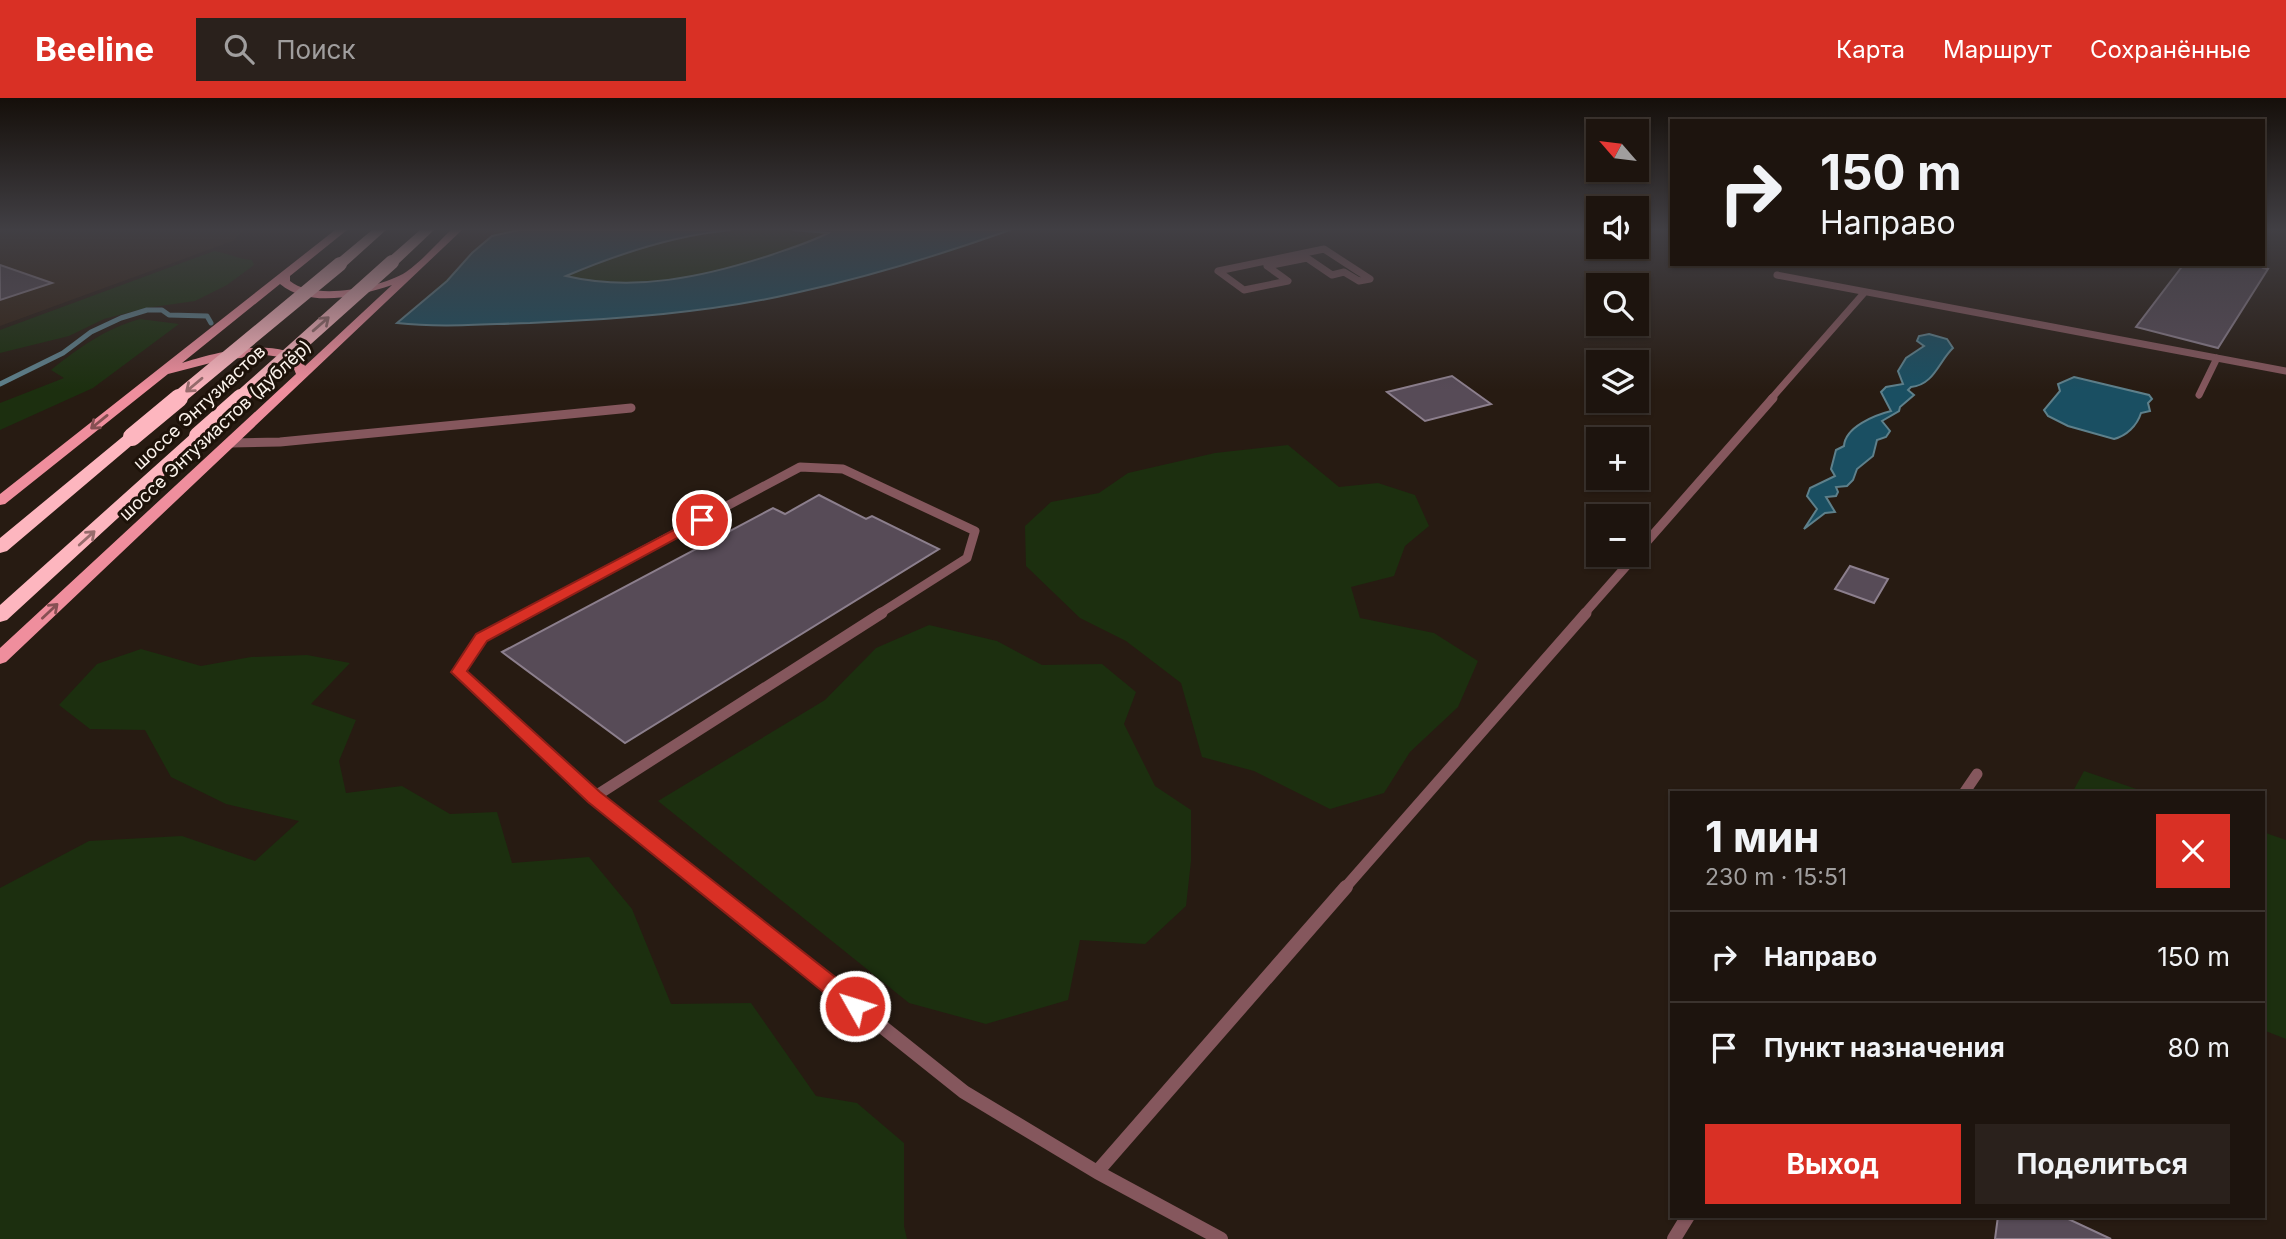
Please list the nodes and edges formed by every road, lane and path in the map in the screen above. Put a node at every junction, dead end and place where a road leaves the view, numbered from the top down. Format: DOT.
graph roads {
  1 [pos="274,283"];
  2 [pos="285,283"];
  3 [pos="317,283"];
  4 [pos="368,283"];
  5 [pos="384,283"];
  6 [pos="400,283"];
  7 [pos="1235,283"];
  8 [pos="1276,283"];
  9 [pos="1817,283"];
  10 [pos="1864,293"];
  11 [pos="2217,358"];
  12 [pos="2286,371"];
  13 [pos="303,375"];
  14 [pos="152,380"];
  15 [pos="2199,395"];
  16 [pos="631,408"];
  17 [pos="230,443"];
  18 [pos="0,501"];
  19 [pos="1649,539"];
  20 [pos="0,547"];
  21 [pos="1625,567"];
  22 [pos="0,616"];
  23 [pos="0,658"];
  24 [pos="1977,774"];
  25 [pos="1965,791"];
  26 [pos="594,797"];
  27 [pos="1097,1172"];
  28 [pos="1688,1218"];
  29 [pos="1221,1239"];
  30 [pos="1674,1239"];
  1 -- 14 [label="main road"];
  2 -- 5 [label="main road"];
  3 -- 20 [label="highway, шоссе Энтузиастов, one-way, bridge"];
  22 -- 4 [label="highway, шоссе Энтузиастов, one-way, bridge"];
  6 -- 13 [label="main road, шоссе Энтузиастов (дублёр)"];
  7 -- 8 [label="lane"];
  9 -- 10 [label="lane"];
  10 -- 11 [label="lane"];
  10 -- 19 [label="lane"];
  11 -- 12 [label="lane"];
  11 -- 15 [label="lane"];
  13 -- 14 [label="main road"];
  13 -- 17 [label="main road, шоссе Энтузиастов (дублёр)"];
  14 -- 18 [label="main road, one-way"];
  16 -- 17 [label="lane"];
  23 -- 17 [label="main road, шоссе Энтузиастов (дублёр), one-way"];
  21 -- 27 [label="lane"];
  24 -- 25 [label="lane"];
  26 -- 26 [label="lane"];
  26 -- 27 [label="lane"];
  27 -- 29 [label="lane"];
  28 -- 30 [label="lane"];
}
